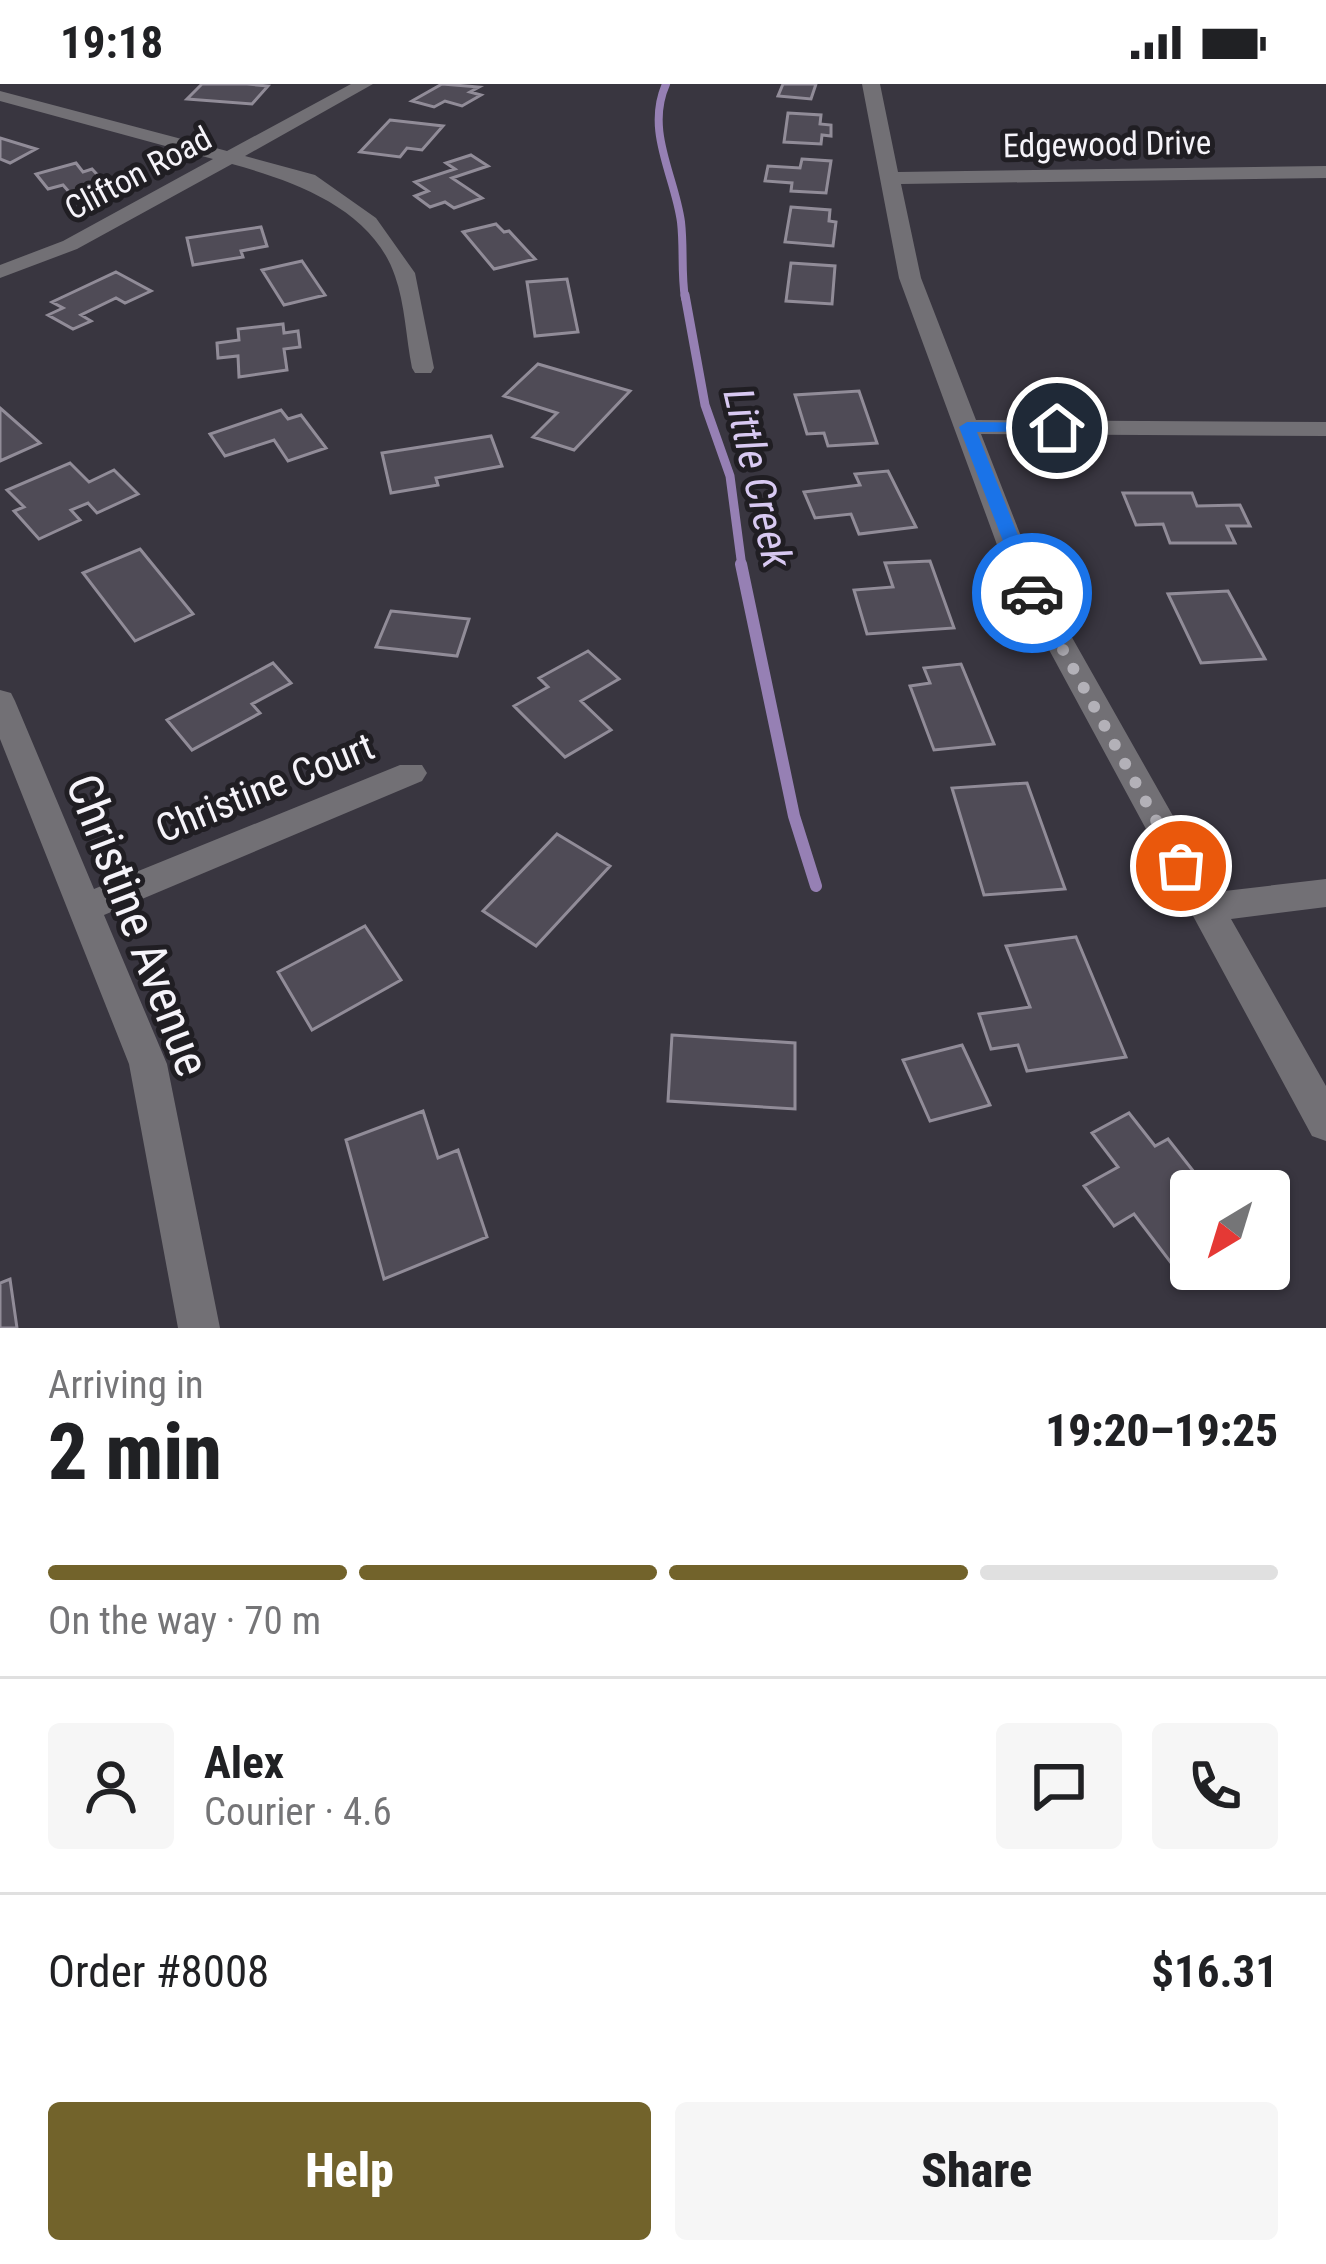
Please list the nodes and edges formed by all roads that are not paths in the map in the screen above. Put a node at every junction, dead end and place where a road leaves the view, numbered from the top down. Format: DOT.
graph roads {
  1 [pos="364,84"];
  2 [pos="871,84"];
  3 [pos="0,96"];
  4 [pos="232,157"];
  5 [pos="1326,172"];
  6 [pos="889,178"];
  7 [pos="0,272"];
  8 [pos="424,368"];
  9 [pos="967,427"];
  10 [pos="1326,429"];
  11 [pos="0,701"];
  12 [pos="411,773"];
  13 [pos="1326,892"];
  14 [pos="85,908"];
  15 [pos="1204,908"];
  16 [pos="1326,1123"];
  17 [pos="199,1328"];
  1 -- 4 [label="street, Clifton Road"];
  2 -- 6 [label="street"];
  3 -- 4 [label="street"];
  4 -- 7 [label="street, Clifton Road"];
  4 -- 8 [label="street"];
  5 -- 6 [label="street, Edgewood Drive"];
  6 -- 9 [label="street"];
  9 -- 10 [label="street"];
  9 -- 15 [label="street"];
  11 -- 14 [label="street, Christine Avenue"];
  12 -- 14 [label="street, Christine Court"];
  13 -- 15 [label="street"];
  14 -- 17 [label="street, Christine Avenue"];
  15 -- 16 [label="street"];
}
